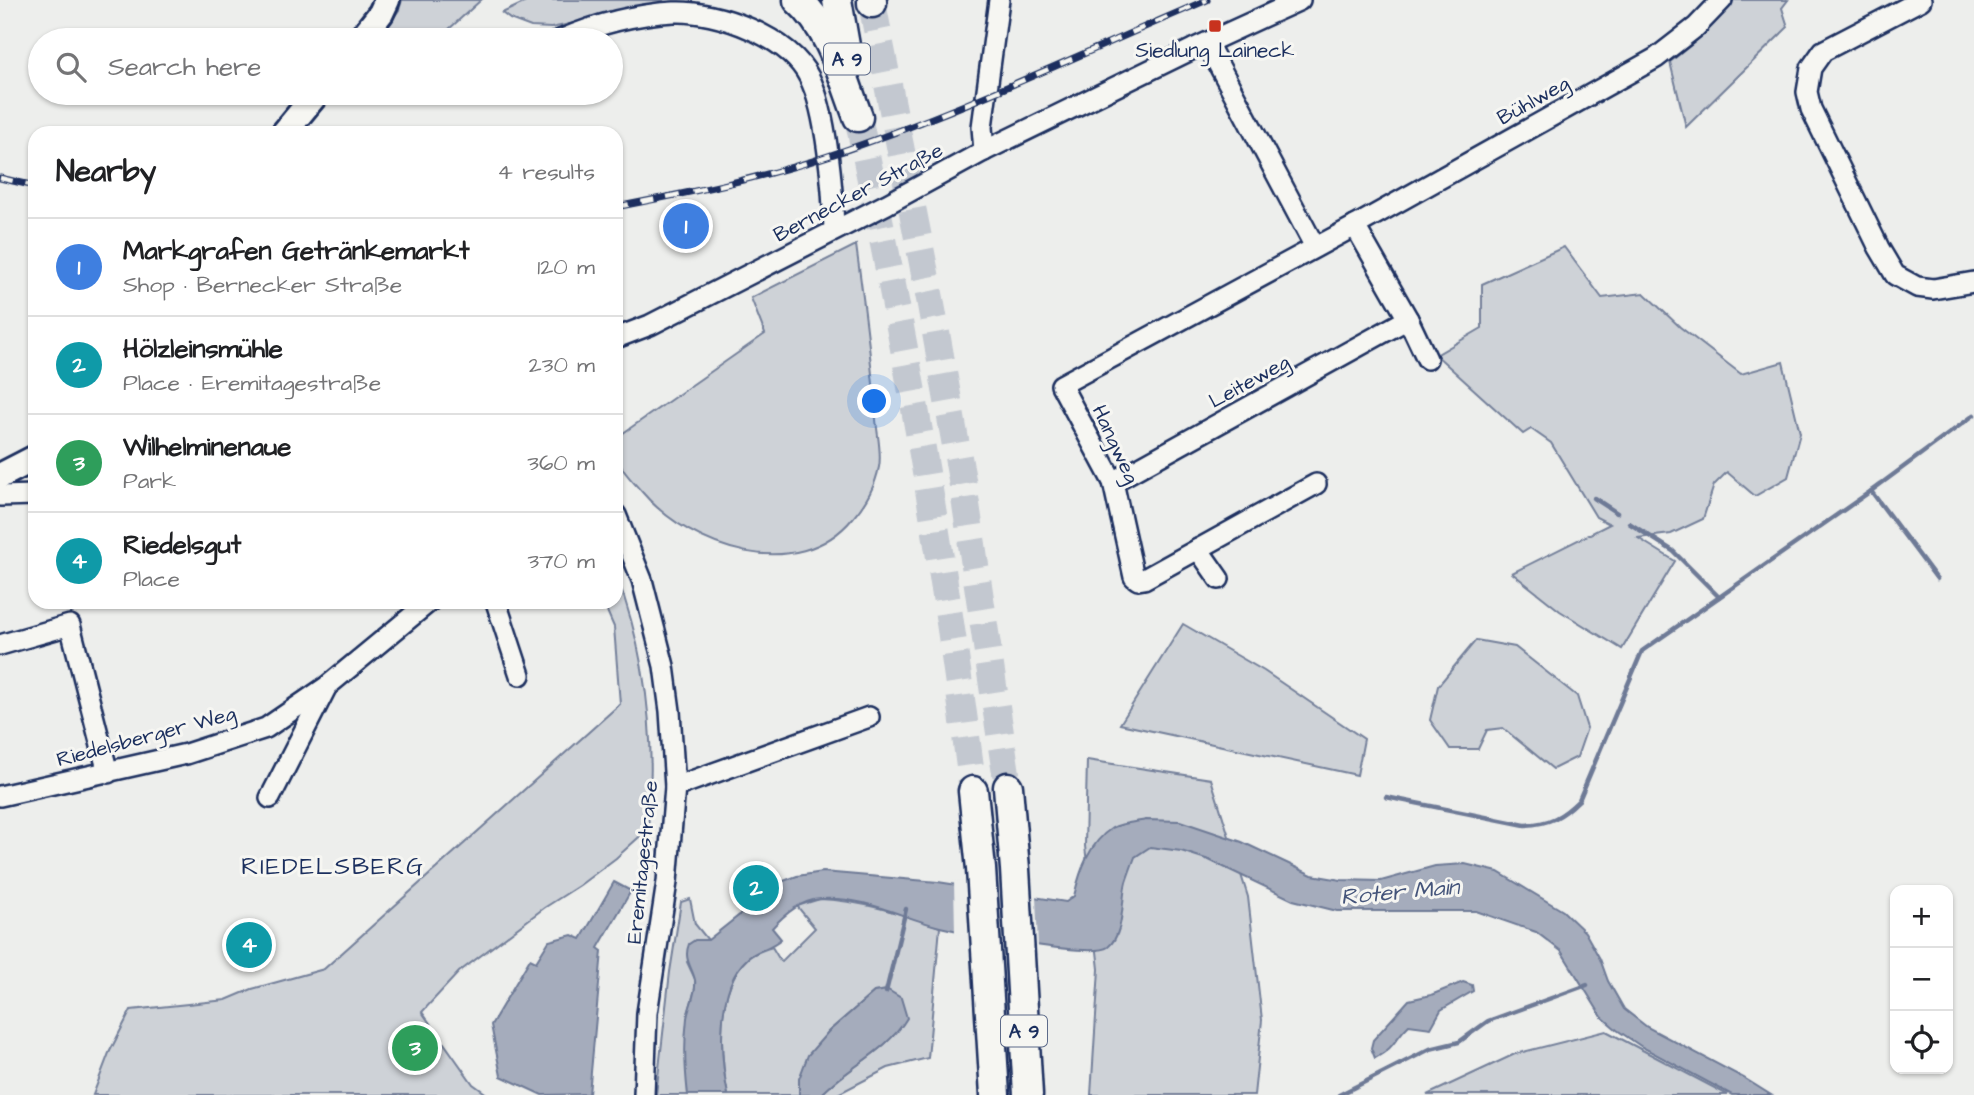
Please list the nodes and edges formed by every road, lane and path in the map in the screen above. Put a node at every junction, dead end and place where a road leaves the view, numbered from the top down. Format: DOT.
graph roads {
  1 [pos="387,0"];
  2 [pos="799,0"];
  3 [pos="837,0"];
  4 [pos="999,0"];
  5 [pos="1300,0"];
  6 [pos="1722,0"];
  7 [pos="1921,0"];
  8 [pos="370,28"];
  9 [pos="594,28"];
  10 [pos="1207,43"];
  11 [pos="307,105"];
  12 [pos="290,126"];
  13 [pos="984,151"];
  14 [pos="1355,226"];
  15 [pos="834,230"];
  16 [pos="1315,247"];
  17 [pos="1974,282"];
  18 [pos="1408,319"];
  19 [pos="623,335"];
  20 [pos="1427,359"];
  21 [pos="1061,385"];
  22 [pos="28,462"];
  23 [pos="0,476"];
  24 [pos="1113,482"];
  25 [pos="1316,484"];
  26 [pos="28,495"];
  27 [pos="0,496"];
  28 [pos="623,532"];
  29 [pos="1198,549"];
  30 [pos="1219,579"];
  31 [pos="416,609"];
  32 [pos="498,609"];
  33 [pos="0,645"];
  34 [pos="520,675"];
  35 [pos="326,687"];
  36 [pos="869,717"];
  37 [pos="108,773"];
  38 [pos="675,787"];
  39 [pos="1008,787"];
  40 [pos="973,791"];
  41 [pos="0,796"];
  42 [pos="270,798"];
  43 [pos="644,1095"];
  44 [pos="995,1095"];
  45 [pos="1028,1095"];
  1 -- 8 [label="main road"];
  2 -- 3 [label="highway, A 9"];
  4 -- 13 [label="street"];
  5 -- 10 [label="street, Bernecker Straße"];
  6 -- 14 [label="street, Bühlweg"];
  7 -- 17 [label="street"];
  9 -- 15 [label="street"];
  10 -- 13 [label="street, Bernecker Straße"];
  10 -- 16 [label="street"];
  11 -- 12 [label="main road"];
  13 -- 15 [label="street, Bernecker Straße"];
  14 -- 16 [label="street, Bühlweg"];
  14 -- 18 [label="street"];
  15 -- 19 [label="street, Bernecker Straße"];
  16 -- 21 [label="street, Bühlweg"];
  18 -- 20 [label="street"];
  18 -- 24 [label="street, Leiteweg"];
  21 -- 24 [label="street, Hangweg"];
  22 -- 23 [label="main road"];
  24 -- 29 [label="street, Hangweg"];
  25 -- 29 [label="street, Hangweg"];
  26 -- 27 [label="street"];
  28 -- 38 [label="street, Eremitagestraße"];
  29 -- 30 [label="street"];
  31 -- 35 [label="street, Riedelsberger Weg"];
  32 -- 34 [label="street"];
  33 -- 37 [label="street"];
  35 -- 37 [label="street, Riedelsberger Weg"];
  35 -- 42 [label="street"];
  36 -- 38 [label="street"];
  37 -- 41 [label="street, Riedelsberger Weg"];
  38 -- 43 [label="street, Eremitagestraße"];
  39 -- 45 [label="highway, A 9"];
  40 -- 44 [label="highway, A 9"];
}
